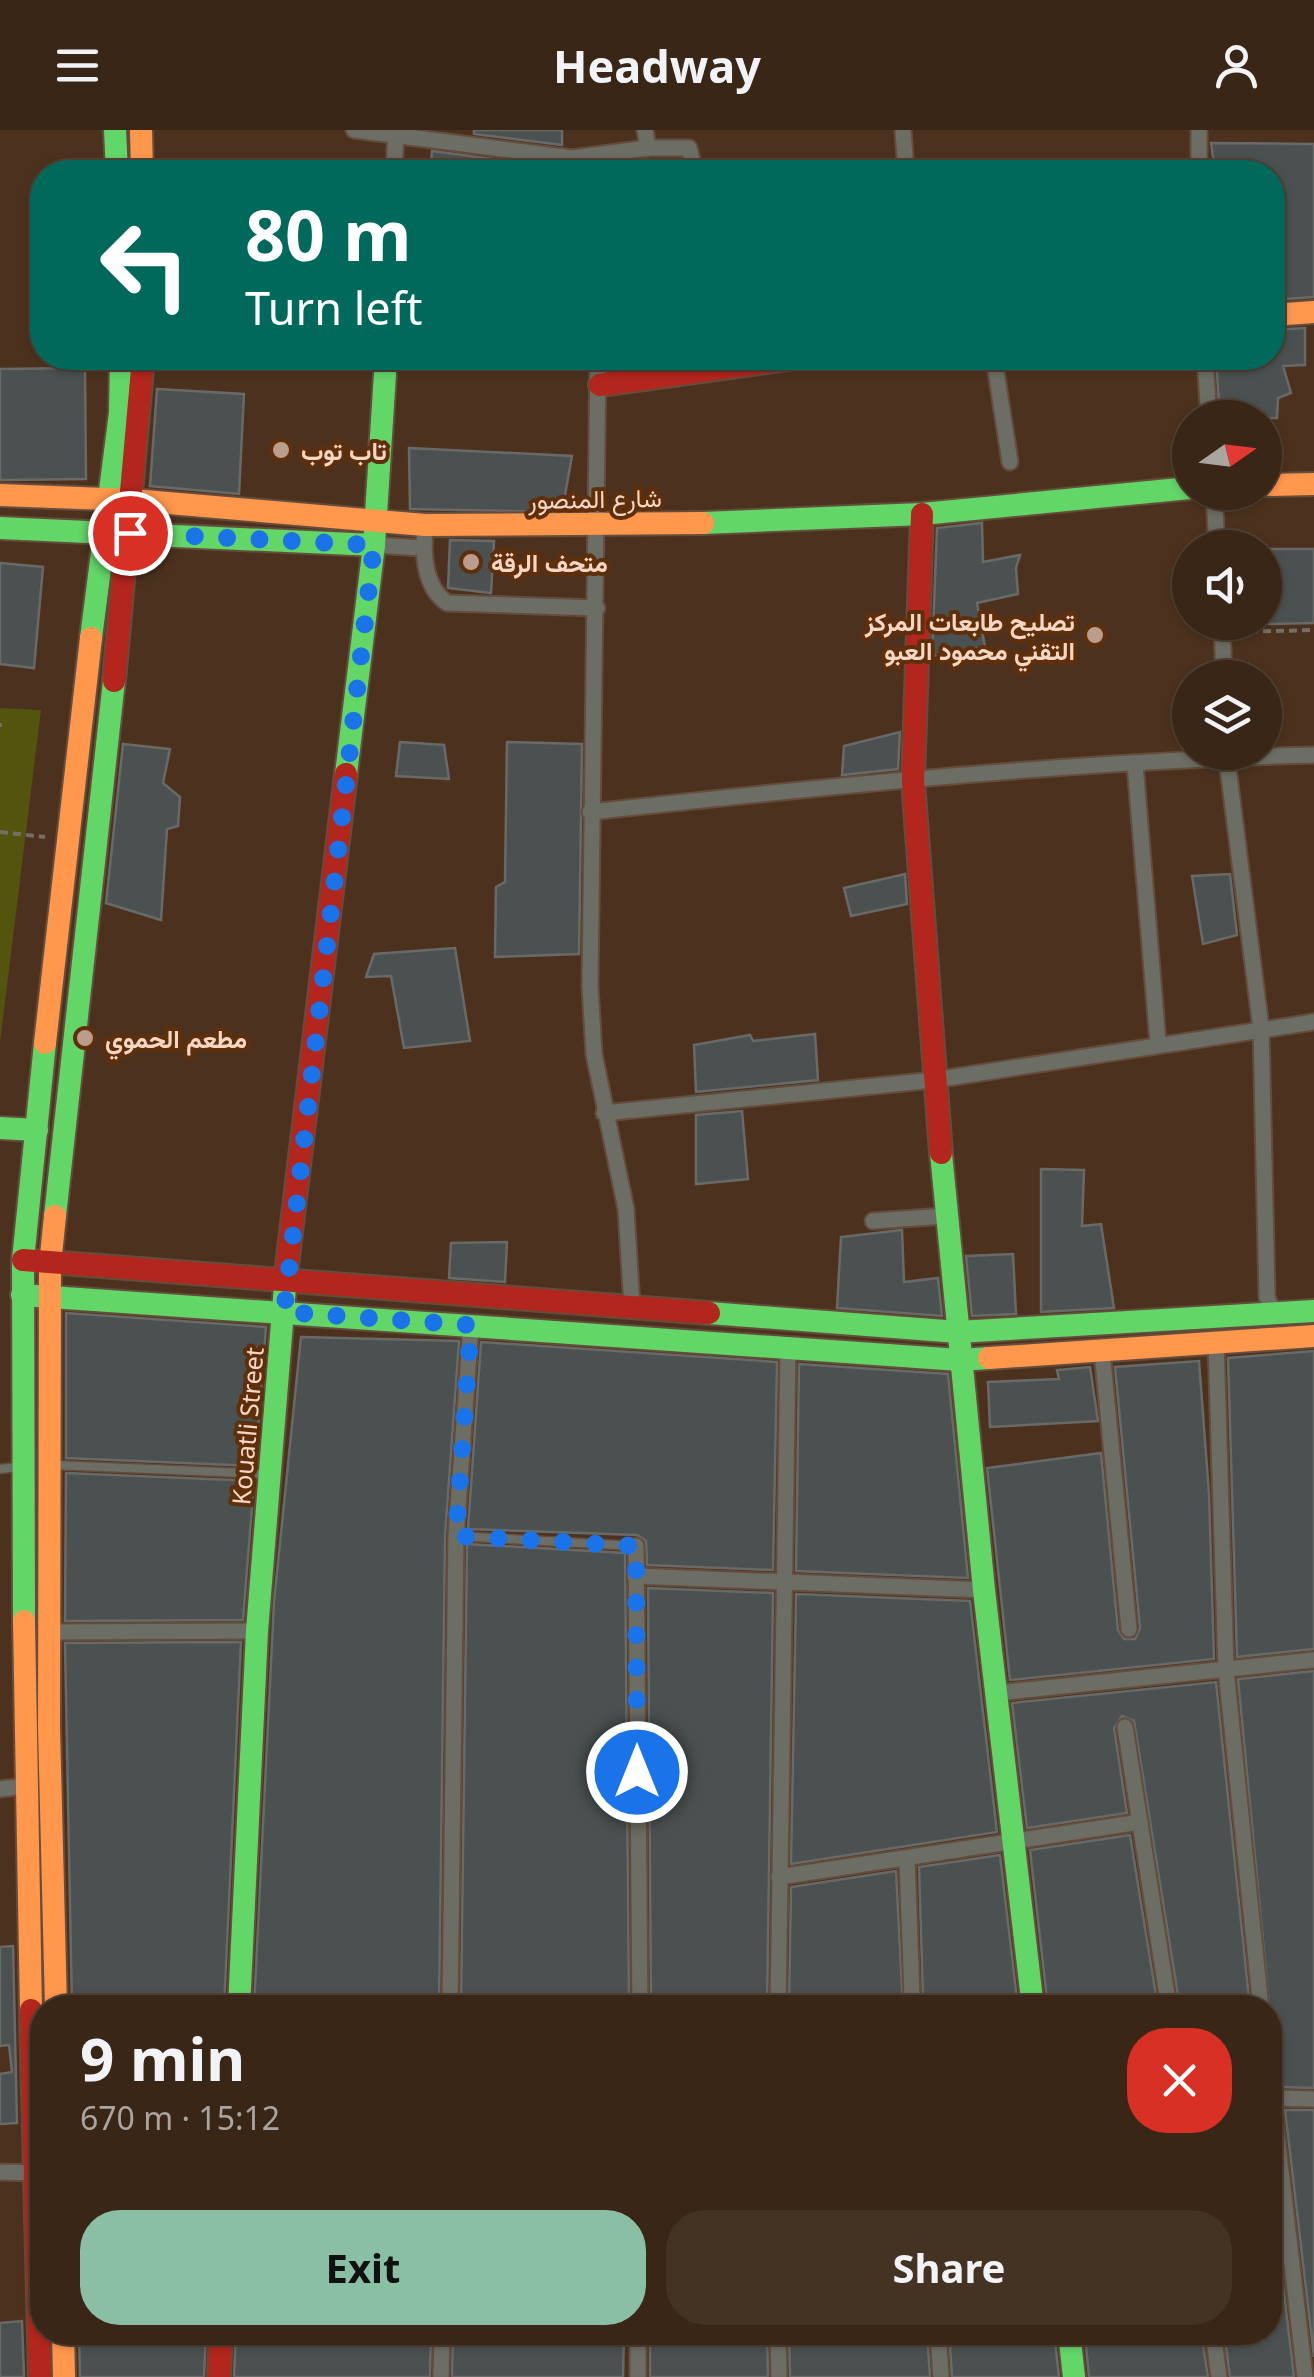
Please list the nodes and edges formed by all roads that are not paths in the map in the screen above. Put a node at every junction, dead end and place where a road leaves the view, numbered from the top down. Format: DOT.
graph roads {
  1 [pos="116,130"];
  2 [pos="141,130"];
  3 [pos="354,130"];
  4 [pos="645,130"];
  5 [pos="903,130"];
  6 [pos="1199,130"];
  7 [pos="396,133"];
  8 [pos="465,137"];
  9 [pos="648,148"];
  10 [pos="117,160"];
  11 [pos="142,160"];
  12 [pos="395,160"];
  13 [pos="568,160"];
  14 [pos="602,160"];
  15 [pos="692,160"];
  16 [pos="905,160"];
  17 [pos="1200,160"];
  18 [pos="1314,312"];
  19 [pos="1285,313"];
  20 [pos="121,370"];
  21 [pos="143,370"];
  22 [pos="386,370"];
  23 [pos="599,370"];
  24 [pos="709,370"];
  25 [pos="996,370"];
  26 [pos="1206,370"];
  27 [pos="600,385"];
  28 [pos="1208,400"];
  29 [pos="1010,462"];
  30 [pos="1314,484"];
  31 [pos="1282,485"];
  32 [pos="1172,490"];
  33 [pos="0,495"];
  34 [pos="109,499"];
  35 [pos="133,500"];
  36 [pos="922,514"];
  37 [pos="376,521"];
  38 [pos="599,527"];
  39 [pos="0,528"];
  40 [pos="104,532"];
  41 [pos="130,533"];
  42 [pos="424,536"];
  43 [pos="374,545"];
  44 [pos="597,608"];
  45 [pos="1282,756"];
  46 [pos="1314,756"];
  47 [pos="1172,760"];
  48 [pos="1135,764"];
  49 [pos="1228,770"];
  50 [pos="913,781"];
  51 [pos="590,812"];
  52 [pos="1314,1022"];
  53 [pos="1261,1028"];
  54 [pos="1158,1042"];
  55 [pos="934,1080"];
  56 [pos="604,1113"];
  57 [pos="0,1128"];
  58 [pos="37,1130"];
  59 [pos="945,1216"];
  60 [pos="873,1221"];
  61 [pos="23,1260"];
  62 [pos="50,1264"];
  63 [pos="286,1282"];
  64 [pos="22,1295"];
  65 [pos="49,1297"];
  66 [pos="632,1306"];
  67 [pos="284,1312"];
  68 [pos="1314,1312"];
  69 [pos="1274,1315"];
  70 [pos="471,1325"];
  71 [pos="958,1332"];
  72 [pos="1314,1336"];
  73 [pos="1216,1343"];
  74 [pos="788,1347"];
  75 [pos="1102,1351"];
  76 [pos="960,1360"];
  77 [pos="49,1465"];
  78 [pos="11,1468"];
  79 [pos="270,1474"];
  80 [pos="456,1536"];
  81 [pos="636,1546"];
  82 [pos="635,1576"];
  83 [pos="781,1580"];
  84 [pos="984,1590"];
  85 [pos="1128,1630"];
  86 [pos="258,1631"];
  87 [pos="49,1632"];
  88 [pos="1314,1660"];
  89 [pos="1226,1670"];
  90 [pos="996,1694"];
  91 [pos="1126,1726"];
  92 [pos="26,1786"];
  93 [pos="0,1788"];
  94 [pos="1140,1822"];
  95 [pos="1015,1844"];
  96 [pos="907,1859"];
  97 [pos="779,1877"];
  98 [pos="33,1995"];
  99 [pos="56,1995"];
  100 [pos="239,1995"];
  101 [pos="450,1995"];
  102 [pos="640,1995"];
  103 [pos="778,1995"];
  104 [pos="912,1995"];
  105 [pos="1032,1995"];
  106 [pos="1167,1995"];
  107 [pos="1260,1995"];
  108 [pos="1282,2098"];
  109 [pos="1314,2099"];
  110 [pos="0,2172"];
  111 [pos="30,2173"];
  112 [pos="1282,2183"];
  113 [pos="40,2345"];
  114 [pos="64,2345"];
  115 [pos="221,2345"];
  116 [pos="442,2345"];
  117 [pos="638,2345"];
  118 [pos="778,2345"];
  119 [pos="939,2345"];
  120 [pos="1070,2345"];
  121 [pos="1215,2345"];
  122 [pos="40,2377"];
  123 [pos="64,2377"];
  124 [pos="219,2377"];
  125 [pos="442,2377"];
  126 [pos="638,2377"];
  127 [pos="778,2377"];
  128 [pos="940,2377"];
  129 [pos="1074,2377"];
  130 [pos="1219,2377"];
  131 [pos="1305,2377"];
  1 -- 10 [label="main road"];
  2 -- 11 [label="main road"];
  3 -- 7 [label="street"];
  4 -- 9 [label="street"];
  5 -- 16 [label="street"];
  6 -- 17 [label="street"];
  7 -- 8 [label="street"];
  7 -- 12 [label="street"];
  8 -- 13 [label="street"];
  9 -- 14 [label="street"];
  9 -- 15 [label="street"];
  18 -- 19 [label="main road"];
  20 -- 34 [label="main road"];
  21 -- 35 [label="main road"];
  22 -- 37 [label="main road, Kouatli Street"];
  23 -- 27 [label="street"];
  24 -- 27 [label="main road"];
  25 -- 29 [label="street"];
  26 -- 28 [label="street"];
  27 -- 38 [label="street"];
  30 -- 31 [label="main road"];
  32 -- 36 [label="main road, شارع المنصور"];
  33 -- 34 [label="main road, شارع المنصور"];
  34 -- 35 [label="main road, شارع المنصور"];
  34 -- 40 [label="main road"];
  35 -- 37 [label="main road, شارع المنصور"];
  35 -- 41 [label="main road"];
  36 -- 38 [label="main road, شارع المنصور"];
  36 -- 50 [label="main road"];
  37 -- 42 [label="main road, شارع المنصور"];
  37 -- 43 [label="main road, Kouatli Street"];
  38 -- 42 [label="main road, شارع المنصور"];
  38 -- 44 [label="street"];
  39 -- 40 [label="main road, شارع المنصور"];
  40 -- 41 [label="main road, شارع المنصور"];
  40 -- 58 [label="main road"];
  41 -- 43 [label="main road, شارع المنصور"];
  41 -- 62 [label="main road"];
  42 -- 43 [label="street, شارع المنصور"];
  42 -- 44 [label="street"];
  43 -- 63 [label="main road, Kouatli Street"];
  44 -- 51 [label="street"];
  45 -- 46 [label="street"];
  47 -- 48 [label="street"];
  48 -- 50 [label="street"];
  48 -- 54 [label="street"];
  49 -- 53 [label="street"];
  50 -- 51 [label="street"];
  50 -- 55 [label="main road"];
  51 -- 56 [label="street"];
  52 -- 53 [label="street"];
  53 -- 54 [label="street"];
  53 -- 69 [label="street"];
  54 -- 55 [label="street"];
  55 -- 56 [label="street"];
  55 -- 59 [label="main road"];
  56 -- 66 [label="street"];
  57 -- 58 [label="main road"];
  58 -- 61 [label="main road"];
  59 -- 60 [label="street"];
  59 -- 71 [label="main road"];
  61 -- 62 [label="main road"];
  61 -- 64 [label="main road"];
  62 -- 63 [label="main road"];
  62 -- 65 [label="main road"];
  63 -- 66 [label="main road"];
  63 -- 67 [label="main road, Kouatli Street"];
  64 -- 65 [label="main road"];
  64 -- 78 [label="main road"];
  65 -- 67 [label="main road"];
  65 -- 77 [label="main road"];
  66 -- 71 [label="main road"];
  67 -- 70 [label="main road"];
  67 -- 79 [label="main road, Kouatli Street"];
  68 -- 69 [label="main road"];
  69 -- 71 [label="main road"];
  70 -- 74 [label="main road"];
  70 -- 80 [label="street"];
  71 -- 76 [label="main road"];
  72 -- 73 [label="main road"];
  73 -- 75 [label="main road"];
  73 -- 89 [label="street"];
  74 -- 76 [label="main road"];
  74 -- 83 [label="street"];
  75 -- 76 [label="main road"];
  75 -- 85 [label="street"];
  76 -- 84 [label="main road"];
  77 -- 79 [label="lane"];
  77 -- 87 [label="main road"];
  78 -- 92 [label="main road"];
  79 -- 86 [label="main road, Kouatli Street"];
  80 -- 81 [label="lane"];
  80 -- 101 [label="street"];
  81 -- 82 [label="street"];
  82 -- 83 [label="street"];
  82 -- 102 [label="street"];
  83 -- 84 [label="street"];
  83 -- 97 [label="street"];
  84 -- 90 [label="main road"];
  86 -- 87 [label="street"];
  86 -- 100 [label="main road, Kouatli Street"];
  87 -- 99 [label="main road"];
  88 -- 89 [label="street"];
  89 -- 90 [label="street"];
  89 -- 107 [label="street"];
  90 -- 95 [label="main road"];
  91 -- 94 [label="street"];
  92 -- 93 [label="street"];
  92 -- 98 [label="main road"];
  94 -- 95 [label="street"];
  94 -- 106 [label="street"];
  95 -- 96 [label="street"];
  95 -- 105 [label="main road"];
  96 -- 97 [label="street"];
  96 -- 104 [label="street"];
  97 -- 103 [label="street"];
  108 -- 109 [label="street"];
  110 -- 111 [label="street"];
  112 -- 131 [label="street"];
  113 -- 122 [label="main road"];
  114 -- 123 [label="main road"];
  115 -- 124 [label="main road"];
  116 -- 125 [label="street"];
  117 -- 126 [label="street"];
  118 -- 127 [label="street"];
  119 -- 128 [label="street"];
  120 -- 129 [label="main road"];
  121 -- 130 [label="street"];
}
